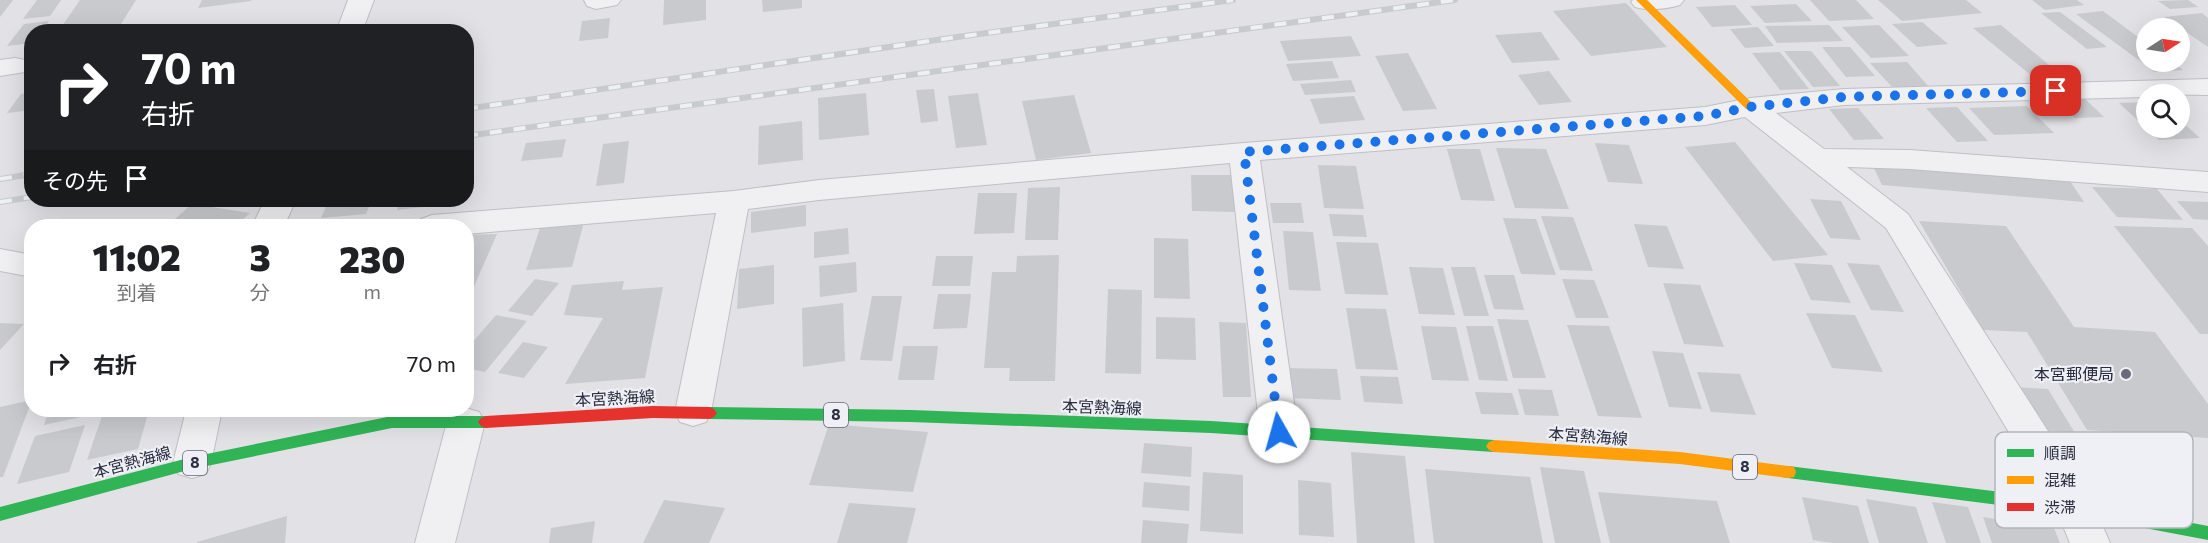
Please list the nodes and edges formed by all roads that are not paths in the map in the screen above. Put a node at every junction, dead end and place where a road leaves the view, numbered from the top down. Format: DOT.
graph roads {
  1 [pos="361,0"];
  2 [pos="1671,0"];
  3 [pos="1643,1"];
  4 [pos="352,24"];
  5 [pos="2208,87"];
  6 [pos="1750,107"];
  7 [pos="1244,152"];
  8 [pos="1817,159"];
  9 [pos="2208,182"];
  10 [pos="734,201"];
  11 [pos="474,223"];
  12 [pos="0,260"];
  13 [pos="24,264"];
  14 [pos="693,412"];
  15 [pos="202,417"];
  16 [pos="388,417"];
  17 [pos="404,417"];
  18 [pos="466,422"];
  19 [pos="1279,432"];
  20 [pos="2026,432"];
  21 [pos="192,463"];
  22 [pos="1995,511"];
  23 [pos="0,514"];
  24 [pos="2130,528"];
  25 [pos="2208,533"];
  26 [pos="435,543"];
  1 -- 4 [label="street"];
  2 -- 3 [label="street"];
  3 -- 6 [label="main road"];
  5 -- 6 [label="street"];
  6 -- 7 [label="street"];
  6 -- 8 [label="street"];
  7 -- 10 [label="street"];
  7 -- 19 [label="street"];
  8 -- 9 [label="street"];
  8 -- 20 [label="street"];
  10 -- 11 [label="street"];
  10 -- 14 [label="street"];
  12 -- 13 [label="street"];
  14 -- 18 [label="main road, 本宮熱海線 / 8"];
  14 -- 19 [label="main road, 本宮熱海線 / 8"];
  15 -- 21 [label="street"];
  16 -- 21 [label="main road, 本宮熱海線 / 8"];
  17 -- 18 [label="main road, 本宮熱海線 / 8"];
  18 -- 26 [label="street"];
  19 -- 22 [label="main road, 本宮熱海線 / 8"];
  21 -- 23 [label="main road, 本宮熱海線 / 8"];
  24 -- 25 [label="main road, 本宮熱海線 / 8"];
}
